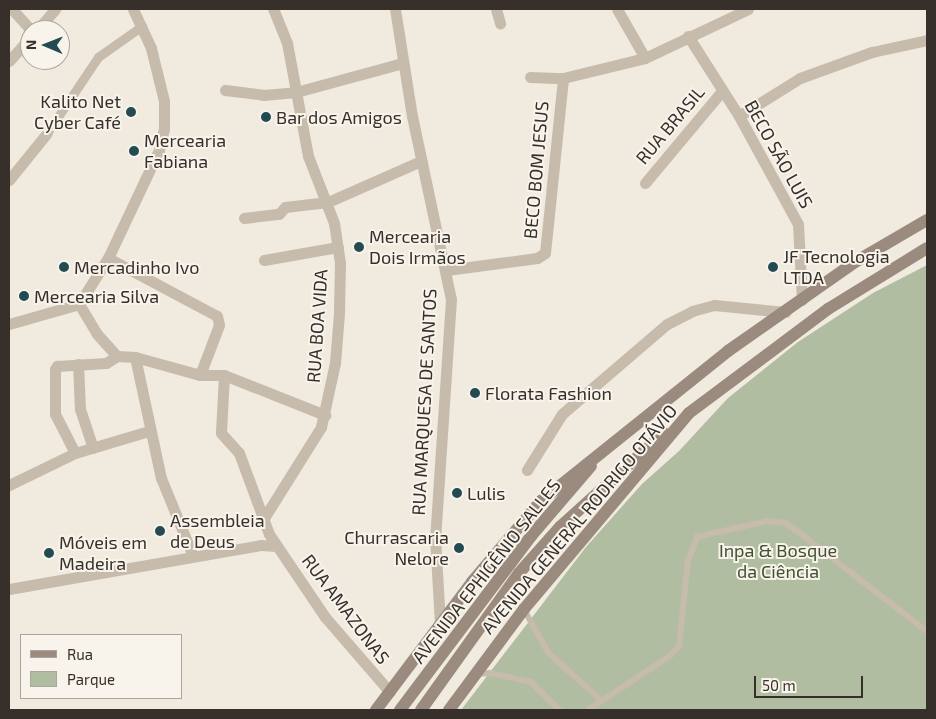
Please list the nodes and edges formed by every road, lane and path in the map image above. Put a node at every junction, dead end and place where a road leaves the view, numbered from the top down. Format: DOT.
graph roads {
  1 [pos="12,9"];
  2 [pos="55,9"];
  3 [pos="133,9"];
  4 [pos="273,9"];
  5 [pos="395,9"];
  6 [pos="496,9"];
  7 [pos="617,9"];
  8 [pos="748,9"];
  9 [pos="22,20"];
  10 [pos="46,20"];
  11 [pos="500,23"];
  12 [pos="142,26"];
  13 [pos="688,36"];
  14 [pos="927,40"];
  15 [pos="20,49"];
  16 [pos="645,58"];
  17 [pos="9,61"];
  18 [pos="403,63"];
  19 [pos="530,77"];
  20 [pos="563,78"];
  21 [pos="225,90"];
  22 [pos="722,91"];
  23 [pos="296,92"];
  24 [pos="739,116"];
  25 [pos="47,133"];
  26 [pos="421,161"];
  27 [pos="9,180"];
  28 [pos="645,183"];
  29 [pos="328,202"];
  30 [pos="244,218"];
  31 [pos="927,220"];
  32 [pos="338,247"];
  33 [pos="927,248"];
  34 [pos="108,258"];
  35 [pos="264,260"];
  36 [pos="447,270"];
  37 [pos="802,300"];
  38 [pos="79,304"];
  39 [pos="786,312"];
  40 [pos="9,324"];
  41 [pos="117,356"];
  42 [pos="135,357"];
  43 [pos="78,364"];
  44 [pos="200,375"];
  45 [pos="224,375"];
  46 [pos="690,412"];
  47 [pos="325,415"];
  48 [pos="149,432"];
  49 [pos="93,448"];
  50 [pos="74,453"];
  51 [pos="600,454"];
  52 [pos="527,470"];
  53 [pos="9,486"];
  54 [pos="264,518"];
  55 [pos="277,546"];
  56 [pos="193,556"];
  57 [pos="9,589"];
  58 [pos="524,609"];
  59 [pos="440,623"];
  60 [pos="927,631"];
  61 [pos="474,674"];
  62 [pos="390,692"];
  63 [pos="600,699"];
  64 [pos="376,710"];
  65 [pos="400,710"];
  66 [pos="421,710"];
  67 [pos="449,710"];
  68 [pos="560,710"];
  69 [pos="588,710"];
  1 -- 9 [label="street"];
  2 -- 10 [label="street"];
  3 -- 12 [label="street"];
  4 -- 23 [label="street, RUA BOA VIDA"];
  5 -- 18 [label="street, RUA MARQUESA DE SANTOS"];
  6 -- 11 [label="street"];
  7 -- 16 [label="street"];
  8 -- 13 [label="street"];
  12 -- 25 [label="street"];
  12 -- 34 [label="street"];
  13 -- 16 [label="street"];
  13 -- 22 [label="street, BECO SÃO LUIS"];
  14 -- 24 [label="street"];
  15 -- 17 [label="street"];
  16 -- 20 [label="street"];
  18 -- 23 [label="street"];
  18 -- 26 [label="street, RUA MARQUESA DE SANTOS"];
  19 -- 20 [label="street"];
  20 -- 36 [label="street, BECO BOM JESUS"];
  21 -- 23 [label="street"];
  22 -- 24 [label="street, BECO SÃO LUIS"];
  22 -- 28 [label="street, RUA BRASIL"];
  23 -- 29 [label="street, RUA BOA VIDA"];
  24 -- 37 [label="street, BECO SÃO LUIS"];
  25 -- 27 [label="street"];
  26 -- 29 [label="street"];
  26 -- 36 [label="street, RUA MARQUESA DE SANTOS"];
  29 -- 30 [label="street"];
  29 -- 32 [label="street, RUA BOA VIDA"];
  31 -- 37 [label="main road, AVENIDA GENERAL RODRIGO OTÁVIO"];
  32 -- 35 [label="street"];
  32 -- 47 [label="street, RUA BOA VIDA"];
  33 -- 46 [label="main road, AVENIDA GENERAL RODRIGO OTÁVIO"];
  34 -- 38 [label="street"];
  34 -- 44 [label="street"];
  36 -- 59 [label="street, RUA MARQUESA DE SANTOS"];
  37 -- 39 [label="main road, AVENIDA GENERAL RODRIGO OTÁVIO"];
  38 -- 40 [label="street"];
  38 -- 41 [label="street"];
  39 -- 51 [label="main road, AVENIDA GENERAL RODRIGO OTÁVIO"];
  39 -- 52 [label="street"];
  41 -- 42 [label="street"];
  41 -- 43 [label="street"];
  42 -- 44 [label="street"];
  42 -- 48 [label="street"];
  43 -- 49 [label="street"];
  43 -- 50 [label="street"];
  44 -- 45 [label="street"];
  45 -- 47 [label="street"];
  45 -- 54 [label="street, RUA AMAZONAS"];
  46 -- 58 [label="main road, AVENIDA GENERAL RODRIGO OTÁVIO"];
  46 -- 66 [label="main road, AVENIDA EPHIGÊNIO SALLES"];
  47 -- 54 [label="street, RUA BOA VIDA"];
  48 -- 49 [label="street"];
  48 -- 56 [label="street"];
  49 -- 50 [label="street"];
  50 -- 53 [label="street"];
  51 -- 59 [label="main road, AVENIDA GENERAL RODRIGO OTÁVIO"];
  51 -- 65 [label="main road, AVENIDA EPHIGÊNIO SALLES"];
  54 -- 55 [label="street, RUA AMAZONAS"];
  55 -- 56 [label="street"];
  55 -- 62 [label="street, RUA AMAZONAS"];
  56 -- 57 [label="street"];
  58 -- 61 [label="main road, AVENIDA GENERAL RODRIGO OTÁVIO"];
  58 -- 63 [label="lane"];
  59 -- 62 [label="main road, AVENIDA GENERAL RODRIGO OTÁVIO"];
  60 -- 63 [label="lane"];
  61 -- 67 [label="main road, AVENIDA GENERAL RODRIGO OTÁVIO"];
  61 -- 68 [label="lane"];
  62 -- 64 [label="main road, AVENIDA GENERAL RODRIGO OTÁVIO"];
  63 -- 69 [label="lane"];
}
